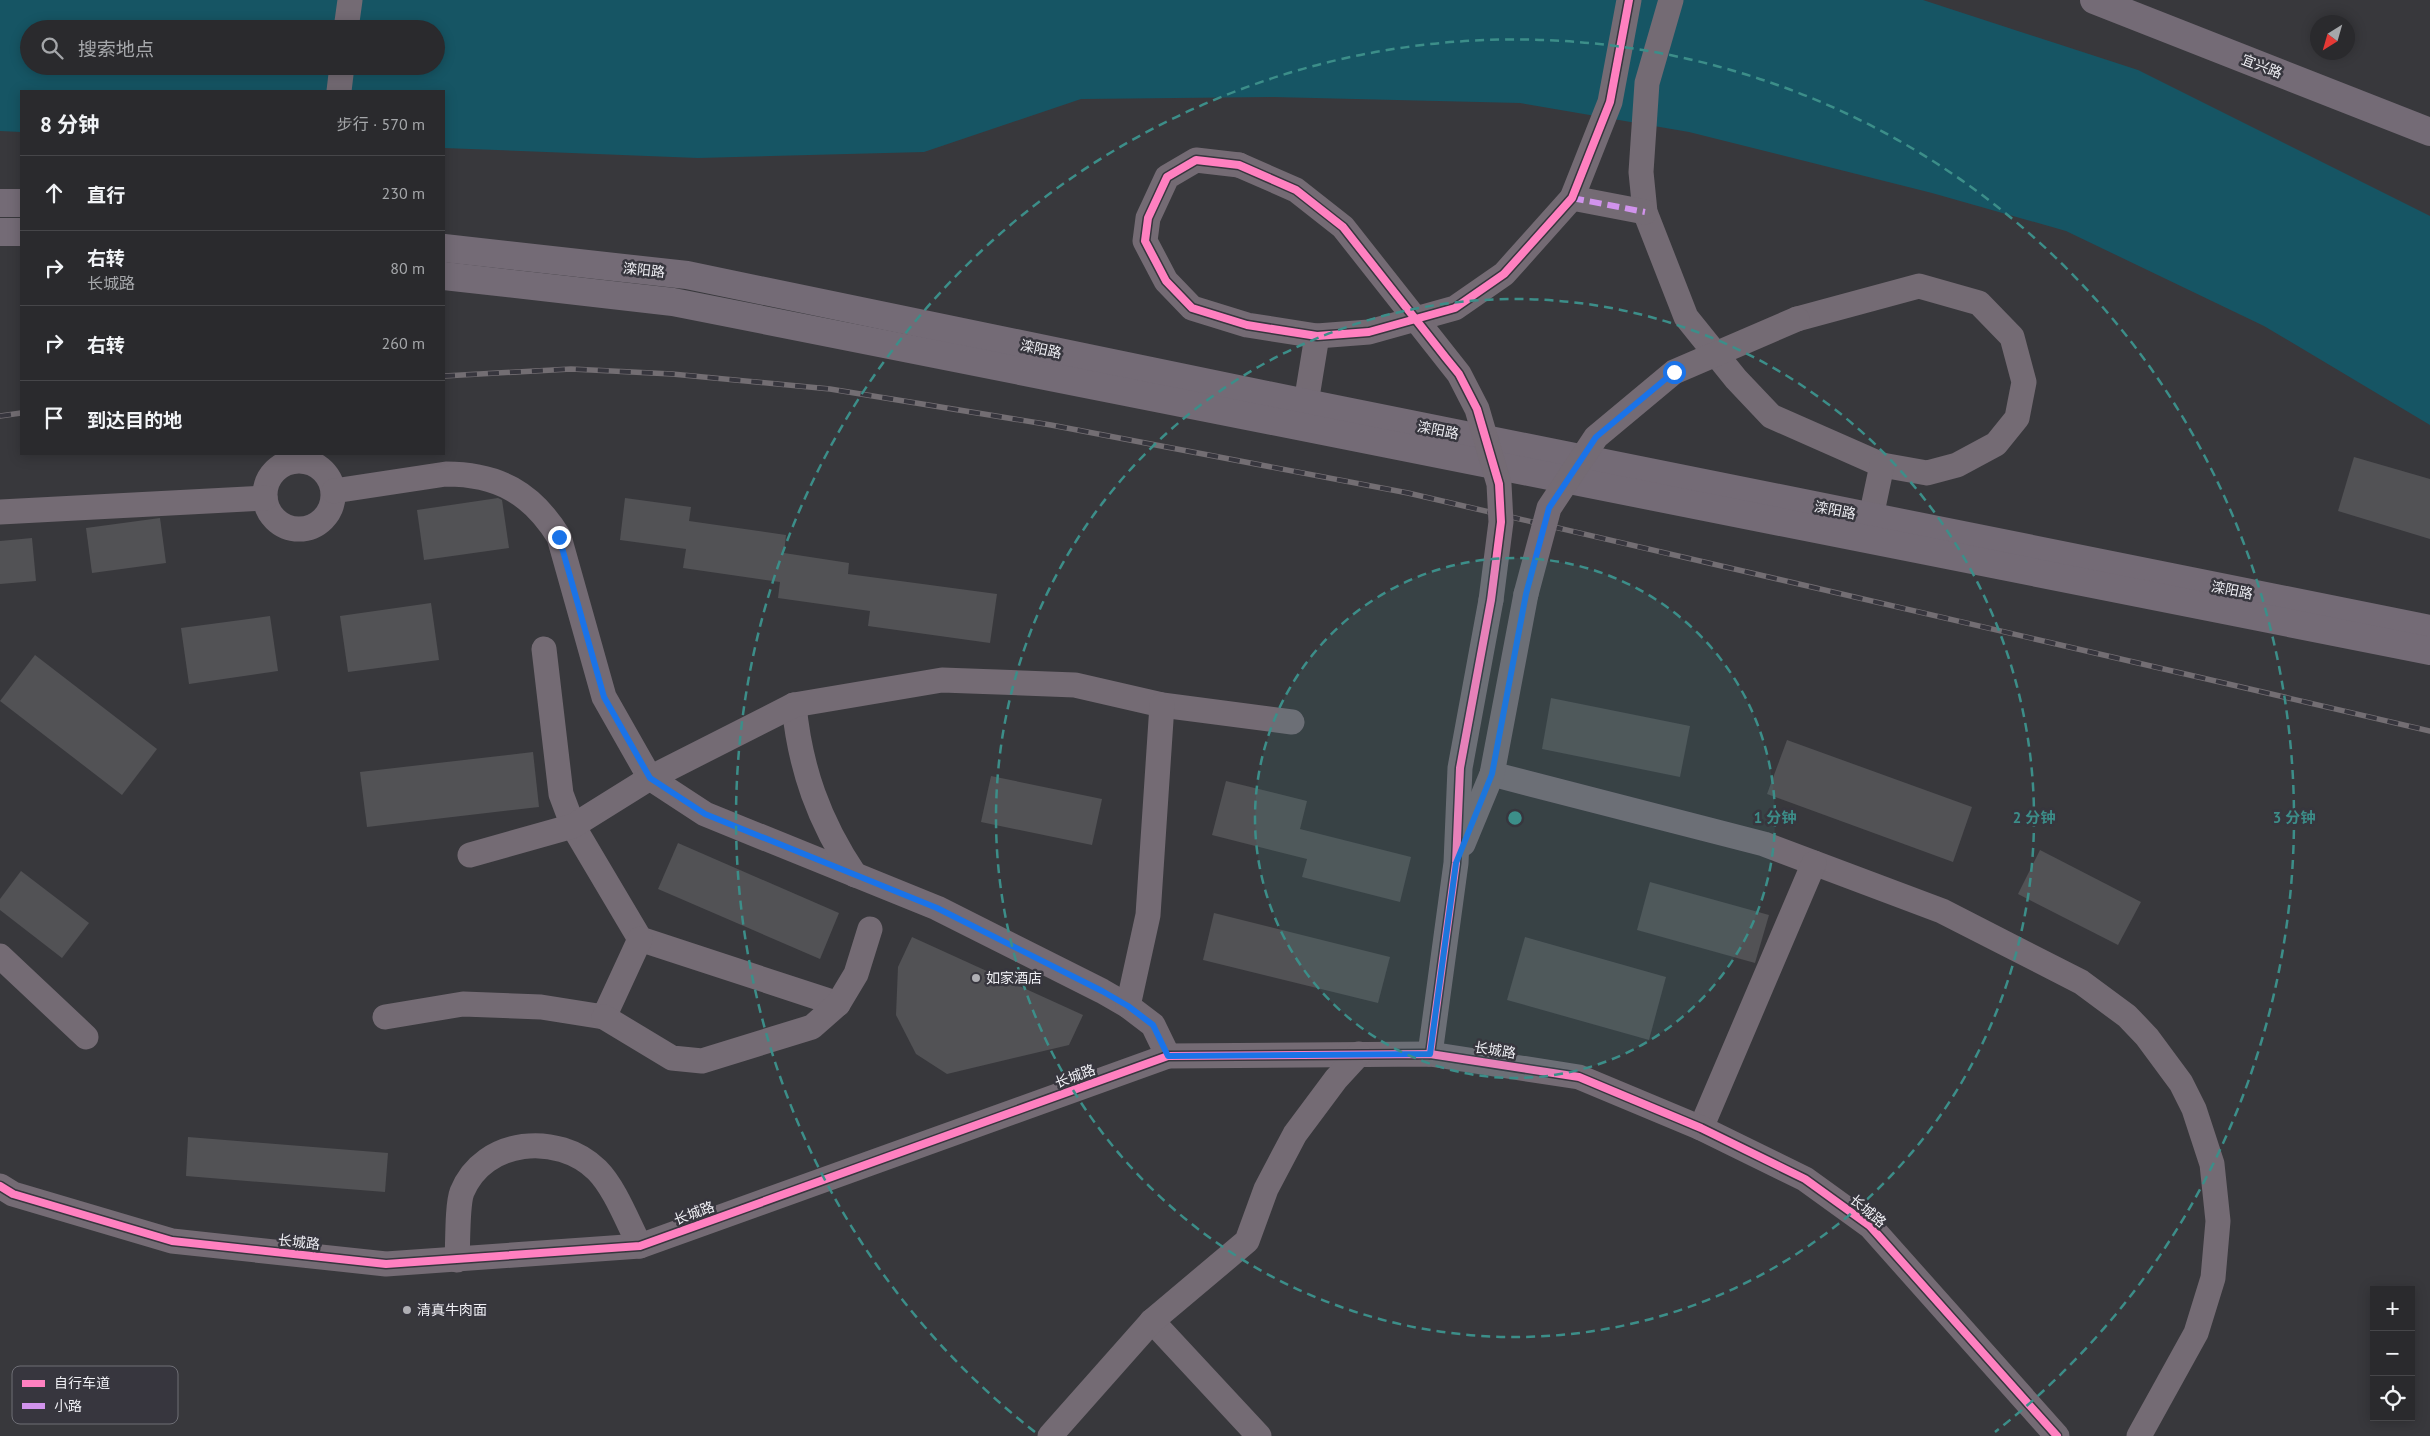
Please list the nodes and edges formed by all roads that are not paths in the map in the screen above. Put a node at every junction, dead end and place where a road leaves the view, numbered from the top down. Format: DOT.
graph roads {
  1 [pos="350,0"];
  2 [pos="1628,0"];
  3 [pos="1671,0"];
  4 [pos="2111,3"];
  5 [pos="347,20"];
  6 [pos="341,75"];
  7 [pos="339,90"];
  8 [pos="2430,132"];
  9 [pos="1572,198"];
  10 [pos="0,203"];
  11 [pos="20,203"];
  12 [pos="1645,212"];
  13 [pos="0,232"];
  14 [pos="20,232"];
  15 [pos="445,248"];
  16 [pos="445,276"];
  17 [pos="1317,336"];
  18 [pos="1306,404"];
  19 [pos="296,457"];
  20 [pos="1882,465"];
  21 [pos="334,491"];
  22 [pos="265,498"];
  23 [pos="0,512"];
  24 [pos="1871,517"];
  25 [pos="2430,629"];
  26 [pos="544,649"];
  27 [pos="2430,651"];
  28 [pos="794,705"];
  29 [pos="1162,705"];
  30 [pos="1292,722"];
  31 [pos="1492,774"];
  32 [pos="650,778"];
  33 [pos="573,826"];
  34 [pos="470,855"];
  35 [pos="1456,863"];
  36 [pos="1814,863"];
  37 [pos="855,875"];
  38 [pos="870,929"];
  39 [pos="640,939"];
  40 [pos="0,956"];
  41 [pos="838,1004"];
  42 [pos="1128,1006"];
  43 [pos="604,1017"];
  44 [pos="385,1018"];
  45 [pos="86,1037"];
  46 [pos="1359,1054"];
  47 [pos="1430,1054"];
  48 [pos="1168,1056"];
  49 [pos="1702,1128"];
  50 [pos="0,1186"];
  51 [pos="640,1246"];
  52 [pos="457,1260"];
  53 [pos="1152,1321"];
  54 [pos="1050,1436"];
  55 [pos="1259,1436"];
  56 [pos="2057,1436"];
  57 [pos="2139,1436"];
  1 -- 5 [label="street"];
  2 -- 9 [label="street"];
  3 -- 12 [label="street"];
  4 -- 8 [label="main road, 宜兴路"];
  6 -- 7 [label="street"];
  9 -- 12 [label="street"];
  9 -- 17 [label="street"];
  10 -- 11 [label="main road"];
  12 -- 20 [label="street"];
  13 -- 14 [label="main road"];
  15 -- 18 [label="main road, 滦阳路"];
  16 -- 27 [label="main road, 滦阳路"];
  17 -- 18 [label="street"];
  17 -- 35 [label="street, bridge"];
  18 -- 24 [label="main road, 滦阳路"];
  19 -- 21 [label="street"];
  19 -- 22 [label="street"];
  20 -- 24 [label="street"];
  20 -- 31 [label="street, bridge"];
  21 -- 22 [label="street"];
  21 -- 32 [label="street"];
  22 -- 23 [label="street"];
  24 -- 25 [label="main road, 滦阳路"];
  26 -- 33 [label="street"];
  28 -- 29 [label="street"];
  28 -- 32 [label="street"];
  28 -- 37 [label="street"];
  29 -- 30 [label="street"];
  29 -- 42 [label="street"];
  31 -- 35 [label="street"];
  31 -- 36 [label="street"];
  32 -- 33 [label="street"];
  32 -- 37 [label="street"];
  33 -- 34 [label="street"];
  33 -- 39 [label="street"];
  35 -- 47 [label="street"];
  36 -- 49 [label="street"];
  36 -- 57 [label="street"];
  37 -- 42 [label="street"];
  38 -- 41 [label="street"];
  39 -- 41 [label="street"];
  39 -- 43 [label="street"];
  40 -- 45 [label="street"];
  41 -- 43 [label="street"];
  42 -- 48 [label="street"];
  43 -- 44 [label="street"];
  46 -- 47 [label="street, 长城路"];
  46 -- 48 [label="street, 长城路"];
  46 -- 53 [label="street"];
  47 -- 49 [label="street, 长城路"];
  48 -- 51 [label="street, 长城路"];
  49 -- 56 [label="street, 长城路"];
  50 -- 52 [label="street, 长城路"];
  51 -- 52 [label="street, 长城路"];
  51 -- 52 [label="street"];
  53 -- 54 [label="street"];
  53 -- 55 [label="street"];
}
